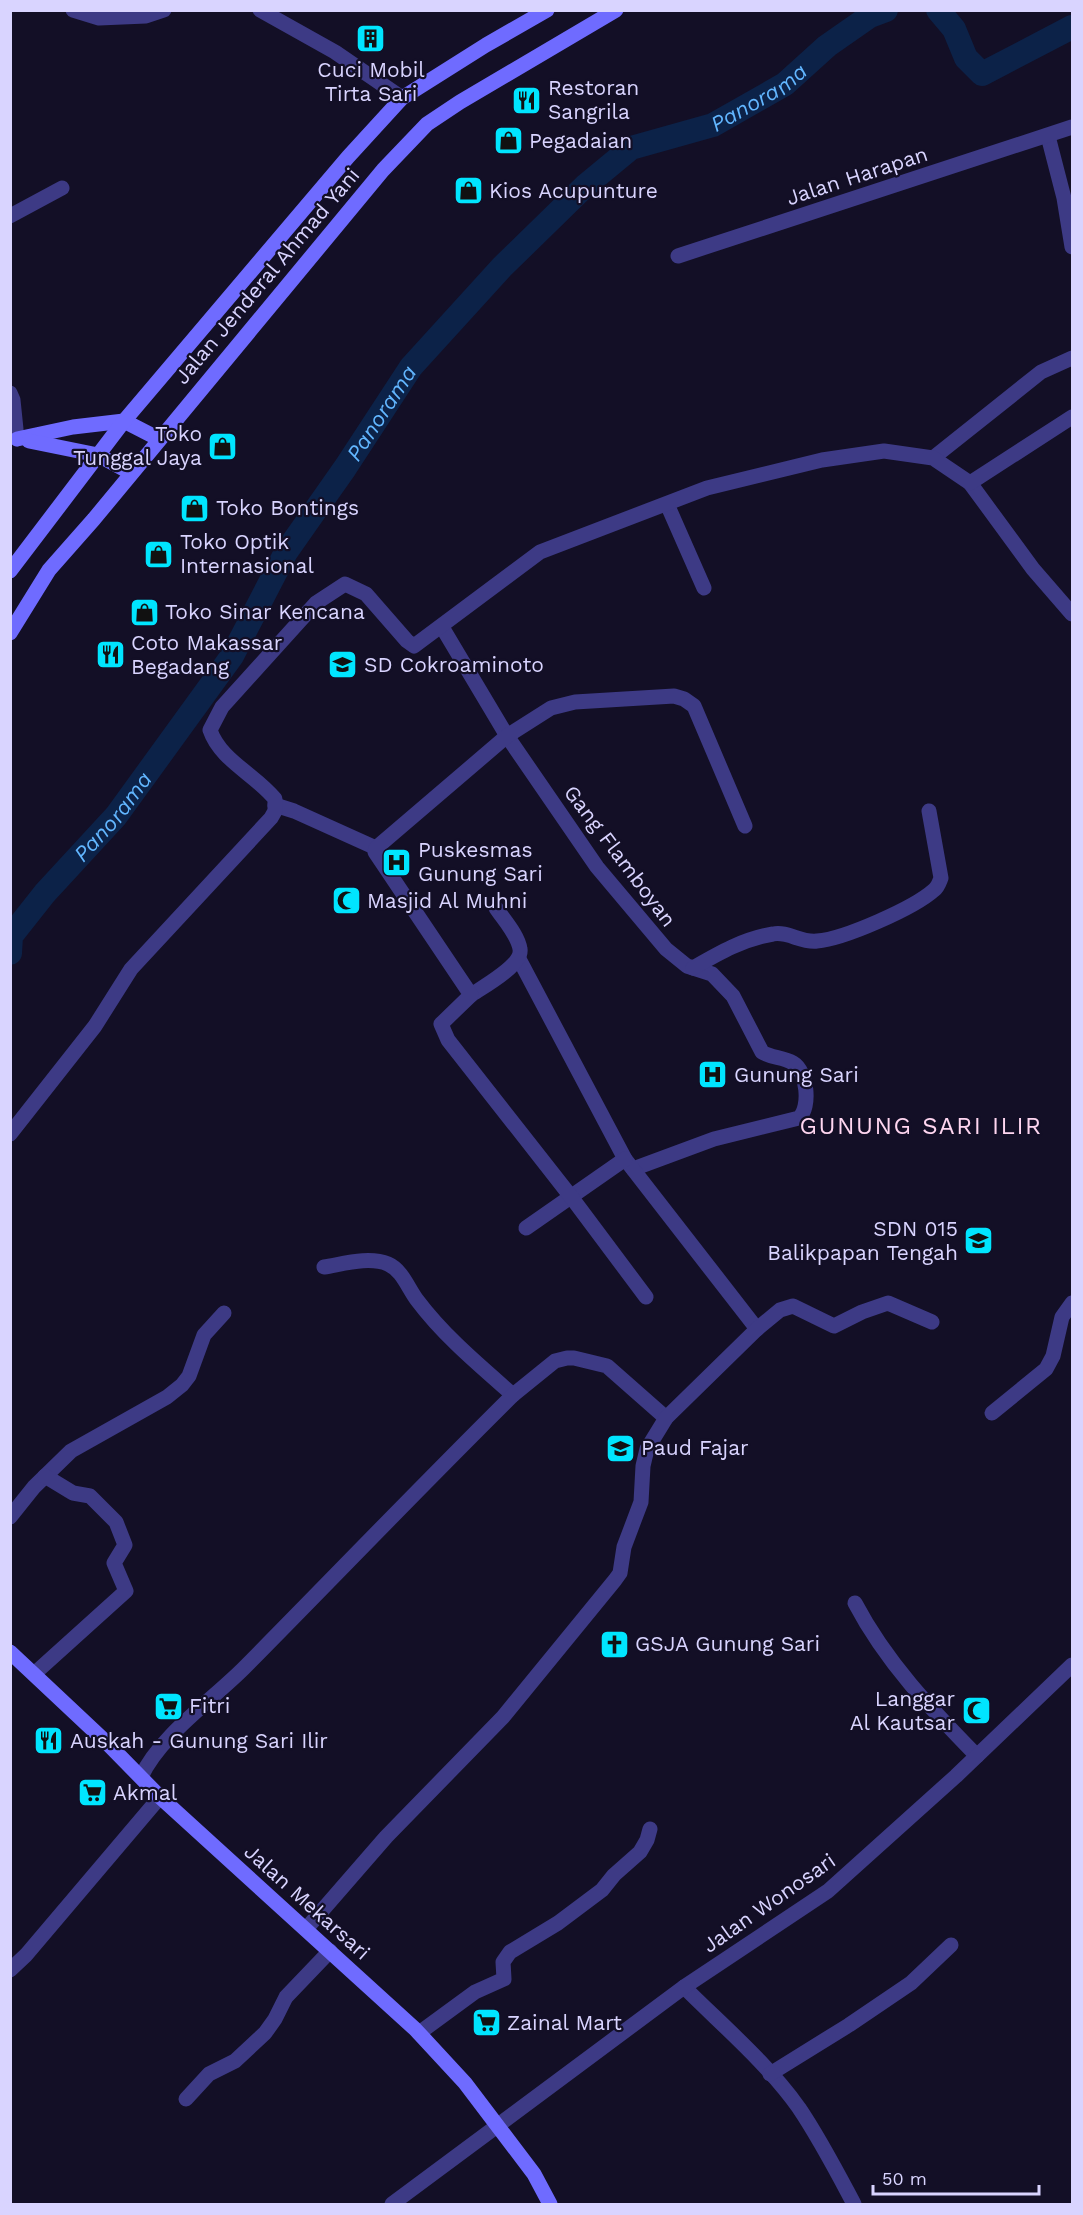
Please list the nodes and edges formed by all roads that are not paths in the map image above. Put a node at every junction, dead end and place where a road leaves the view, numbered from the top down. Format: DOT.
graph roads {
  1 [pos="73,10"];
  2 [pos="164,10"];
  3 [pos="260,10"];
  4 [pos="547,10"];
  5 [pos="616,10"];
  6 [pos="402,98"];
  7 [pos="1072,127"];
  8 [pos="1048,136"];
  9 [pos="62,188"];
  10 [pos="10,216"];
  11 [pos="1072,247"];
  12 [pos="678,256"];
  13 [pos="1072,358"];
  14 [pos="10,393"];
  15 [pos="1072,417"];
  16 [pos="124,421"];
  17 [pos="159,439"];
  18 [pos="14,440"];
  19 [pos="98,454"];
  20 [pos="933,458"];
  21 [pos="131,473"];
  22 [pos="970,483"];
  23 [pos="668,504"];
  24 [pos="10,571"];
  25 [pos="704,588"];
  26 [pos="1072,614"];
  27 [pos="442,627"];
  28 [pos="10,633"];
  29 [pos="507,736"];
  30 [pos="275,805"];
  31 [pos="929,811"];
  32 [pos="745,826"];
  33 [pos="376,848"];
  34 [pos="496,908"];
  35 [pos="519,959"];
  36 [pos="693,968"];
  37 [pos="471,995"];
  38 [pos="10,1134"];
  39 [pos="629,1164"];
  40 [pos="572,1198"];
  41 [pos="526,1228"];
  42 [pos="324,1267"];
  43 [pos="646,1297"];
  44 [pos="1072,1303"];
  45 [pos="224,1313"];
  46 [pos="932,1322"];
  47 [pos="757,1329"];
  48 [pos="513,1395"];
  49 [pos="992,1413"];
  50 [pos="666,1418"];
  51 [pos="45,1476"];
  52 [pos="10,1517"];
  53 [pos="855,1603"];
  54 [pos="10,1652"];
  55 [pos="1072,1665"];
  56 [pos="34,1674"];
  57 [pos="977,1756"];
  58 [pos="141,1777"];
  59 [pos="160,1797"];
  60 [pos="650,1829"];
  61 [pos="306,1929"];
  62 [pos="951,1944"];
  63 [pos="330,1951"];
  64 [pos="10,1970"];
  65 [pos="684,1987"];
  66 [pos="419,2033"];
  67 [pos="770,2074"];
  68 [pos="186,2098"];
  69 [pos="496,2126"];
  70 [pos="392,2205"];
  71 [pos="550,2205"];
  72 [pos="854,2205"];
  1 -- 2 [label="street"];
  3 -- 6 [label="street"];
  4 -- 6 [label="main road, Jalan Jenderal Ahmad Yani"];
  5 -- 17 [label="main road, Jalan Jenderal Ahmad Yani"];
  6 -- 16 [label="main road, Jalan Jenderal Ahmad Yani"];
  7 -- 8 [label="street, Jalan Harapan"];
  8 -- 11 [label="street"];
  8 -- 12 [label="street, Jalan Harapan"];
  9 -- 10 [label="street"];
  13 -- 20 [label="street"];
  14 -- 18 [label="street"];
  15 -- 22 [label="street"];
  16 -- 17 [label="main road"];
  16 -- 18 [label="main road"];
  16 -- 19 [label="main road, Jalan Jenderal Ahmad Yani"];
  17 -- 21 [label="main road, Jalan Jenderal Ahmad Yani"];
  18 -- 19 [label="main road"];
  19 -- 21 [label="main road"];
  19 -- 24 [label="main road, Jalan Jenderal Ahmad Yani"];
  20 -- 22 [label="street"];
  20 -- 23 [label="street"];
  21 -- 28 [label="main road, Jalan Jenderal Ahmad Yani"];
  22 -- 26 [label="street"];
  23 -- 25 [label="street"];
  23 -- 27 [label="street"];
  27 -- 29 [label="street, Gang Flamboyan"];
  27 -- 30 [label="street"];
  29 -- 32 [label="street"];
  29 -- 33 [label="street"];
  29 -- 36 [label="street, Gang Flamboyan"];
  30 -- 33 [label="street"];
  30 -- 38 [label="street"];
  31 -- 36 [label="street"];
  33 -- 37 [label="street"];
  34 -- 35 [label="street"];
  35 -- 37 [label="street"];
  35 -- 39 [label="street"];
  36 -- 39 [label="street, Gang Flamboyan"];
  37 -- 40 [label="street"];
  39 -- 40 [label="street"];
  39 -- 47 [label="street"];
  40 -- 41 [label="street"];
  40 -- 43 [label="street"];
  42 -- 48 [label="street"];
  44 -- 49 [label="street"];
  45 -- 51 [label="street"];
  46 -- 47 [label="street"];
  47 -- 50 [label="street"];
  48 -- 50 [label="street"];
  48 -- 58 [label="street"];
  50 -- 61 [label="street"];
  51 -- 52 [label="street"];
  51 -- 56 [label="street"];
  53 -- 57 [label="street"];
  54 -- 56 [label="main road, Jalan Mekarsari"];
  55 -- 57 [label="street, Jalan Wonosari"];
  56 -- 58 [label="main road, Jalan Mekarsari"];
  57 -- 65 [label="street, Jalan Wonosari"];
  58 -- 59 [label="main road, Jalan Mekarsari"];
  59 -- 61 [label="main road, Jalan Mekarsari"];
  59 -- 64 [label="street"];
  60 -- 66 [label="street"];
  61 -- 63 [label="main road, Jalan Mekarsari"];
  62 -- 67 [label="street"];
  63 -- 66 [label="main road, Jalan Mekarsari"];
  63 -- 68 [label="street"];
  65 -- 67 [label="street"];
  65 -- 69 [label="street, Jalan Wonosari"];
  66 -- 69 [label="main road, Jalan Mekarsari"];
  67 -- 72 [label="street"];
  69 -- 70 [label="street, Jalan Wonosari"];
  69 -- 71 [label="main road, Jalan Mekarsari"];
}
